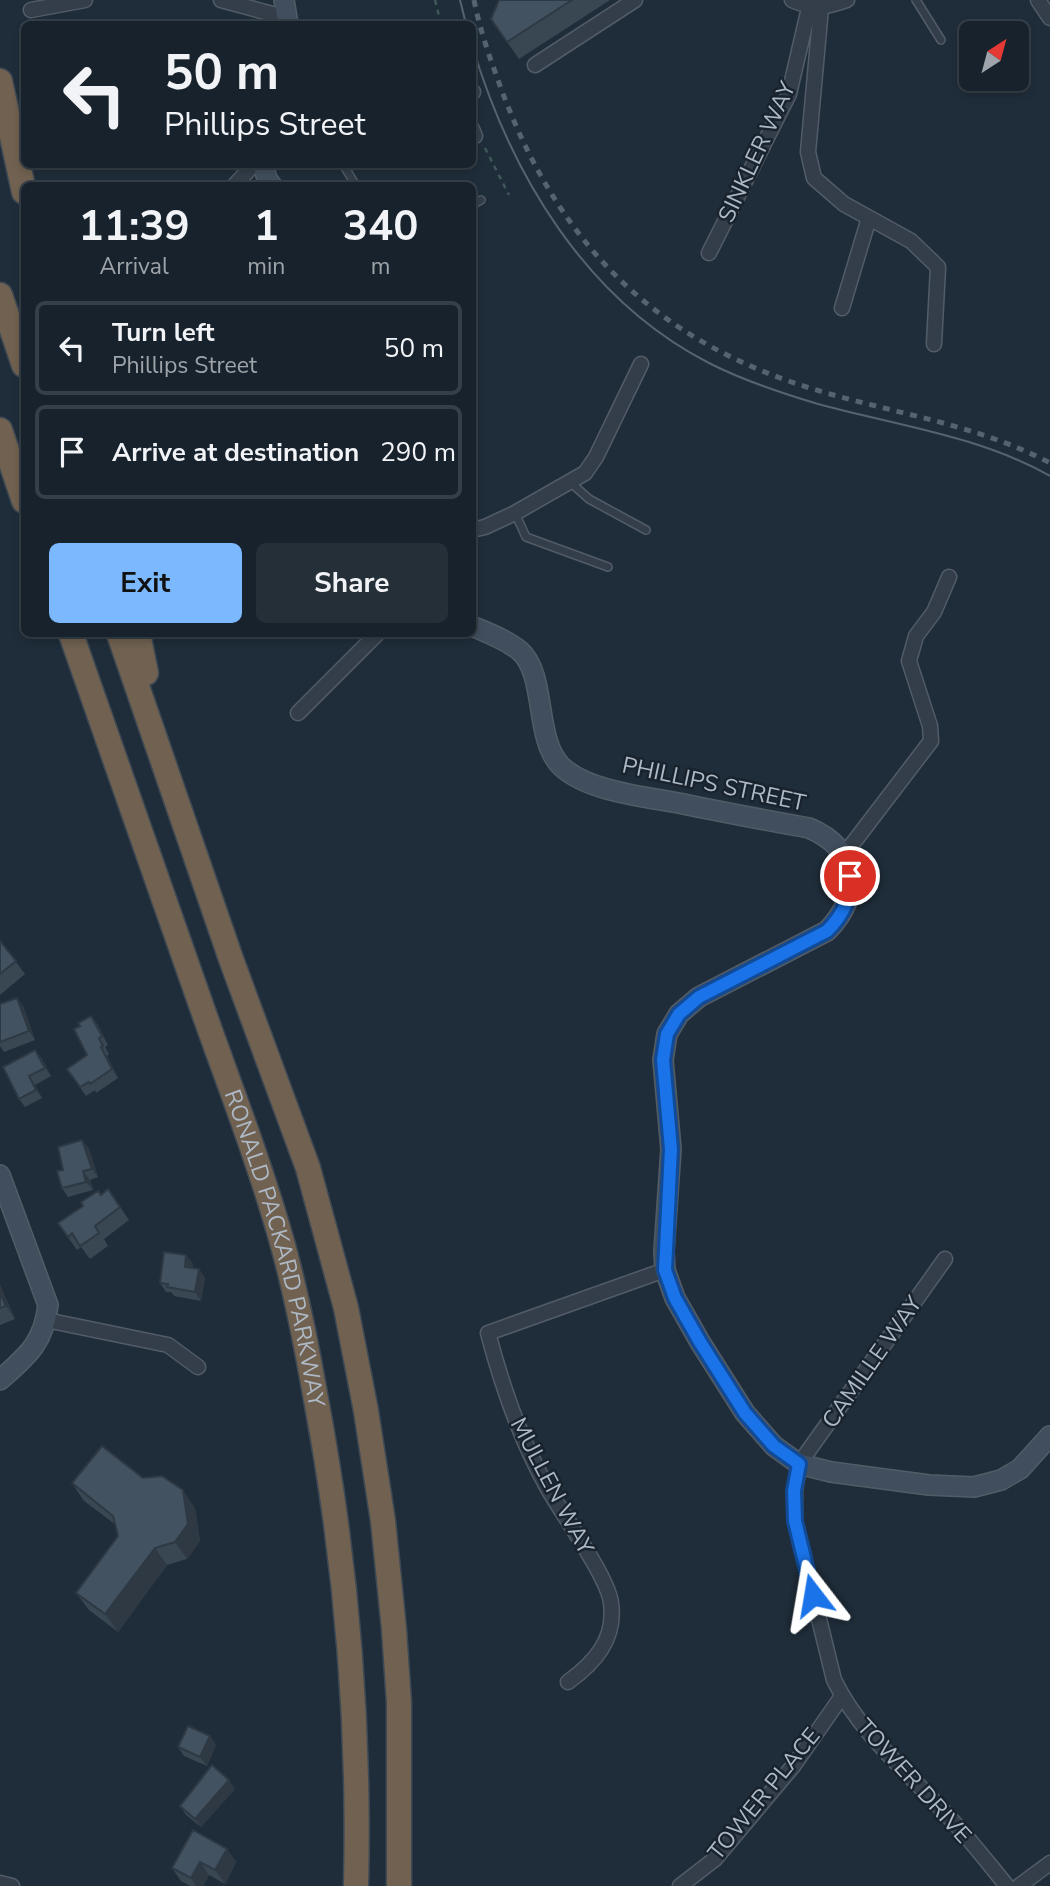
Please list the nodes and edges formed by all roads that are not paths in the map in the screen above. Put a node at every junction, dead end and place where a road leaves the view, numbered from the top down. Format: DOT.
graph roads {
  1 [pos="85,0"];
  2 [pos="221,0"];
  3 [pos="635,0"];
  4 [pos="792,0"];
  5 [pos="847,0"];
  6 [pos="916,0"];
  7 [pos="1038,0"];
  8 [pos="815,8"];
  9 [pos="31,10"];
  10 [pos="287,14"];
  11 [pos="1050,18"];
  12 [pos="941,40"];
  13 [pos="535,65"];
  14 [pos="0,81"];
  15 [pos="250,168"];
  16 [pos="22,182"];
  17 [pos="238,182"];
  18 [pos="481,200"];
  19 [pos="476,203"];
  20 [pos="869,218"];
  21 [pos="709,253"];
  22 [pos="0,295"];
  23 [pos="842,308"];
  24 [pos="934,344"];
  25 [pos="21,356"];
  26 [pos="641,364"];
  27 [pos="0,430"];
  28 [pos="0,451"];
  29 [pos="570,482"];
  30 [pos="21,492"];
  31 [pos="21,500"];
  32 [pos="515,513"];
  33 [pos="479,528"];
  34 [pos="646,530"];
  35 [pos="608,567"];
  36 [pos="949,578"];
  37 [pos="476,628"];
  38 [pos="72,637"];
  39 [pos="120,637"];
  40 [pos="139,637"];
  41 [pos="374,637"];
  42 [pos="298,713"];
  43 [pos="164,763"];
  44 [pos="844,855"];
  45 [pos="0,1175"];
  46 [pos="945,1259"];
  47 [pos="665,1270"];
  48 [pos="46,1320"];
  49 [pos="198,1367"];
  50 [pos="0,1380"];
  51 [pos="1050,1436"];
  52 [pos="799,1464"];
  53 [pos="568,1682"];
  54 [pos="842,1696"];
  55 [pos="1050,1863"];
  56 [pos="0,1883"];
  57 [pos="12,1886"];
  58 [pos="356,1886"];
  59 [pos="399,1886"];
  60 [pos="680,1886"];
  61 [pos="1007,1886"];
  62 [pos="1019,1886"];
  1 -- 9 [label="street"];
  2 -- 10 [label="street"];
  3 -- 13 [label="street"];
  4 -- 8 [label="street"];
  5 -- 8 [label="street"];
  6 -- 12 [label="lane"];
  7 -- 11 [label="street"];
  8 -- 20 [label="street"];
  8 -- 21 [label="street, SINKLER WAY"];
  14 -- 16 [label="highway"];
  15 -- 17 [label="street"];
  18 -- 19 [label="lane"];
  20 -- 23 [label="street"];
  20 -- 24 [label="street"];
  22 -- 25 [label="highway"];
  26 -- 29 [label="street"];
  27 -- 30 [label="highway"];
  28 -- 31 [label="highway"];
  29 -- 32 [label="street"];
  29 -- 34 [label="lane"];
  32 -- 33 [label="street"];
  32 -- 35 [label="lane"];
  36 -- 44 [label="street"];
  37 -- 44 [label="street, PHILLIPS STREET"];
  38 -- 58 [label="highway, RONALD PACKARD PARKWAY"];
  39 -- 43 [label="highway, RONALD PACKARD PARKWAY"];
  40 -- 43 [label="highway"];
  41 -- 42 [label="street"];
  43 -- 59 [label="highway, RONALD PACKARD PARKWAY"];
  44 -- 47 [label="street"];
  45 -- 48 [label="street"];
  46 -- 52 [label="street, CAMILLE WAY"];
  47 -- 52 [label="street"];
  47 -- 53 [label="street, MULLEN WAY"];
  48 -- 49 [label="street"];
  48 -- 50 [label="street"];
  51 -- 52 [label="street"];
  52 -- 54 [label="street, TOWER DRIVE"];
  54 -- 60 [label="street, TOWER PLACE"];
  54 -- 61 [label="street, TOWER DRIVE"];
  55 -- 62 [label="street"];
  56 -- 57 [label="street"];
}
